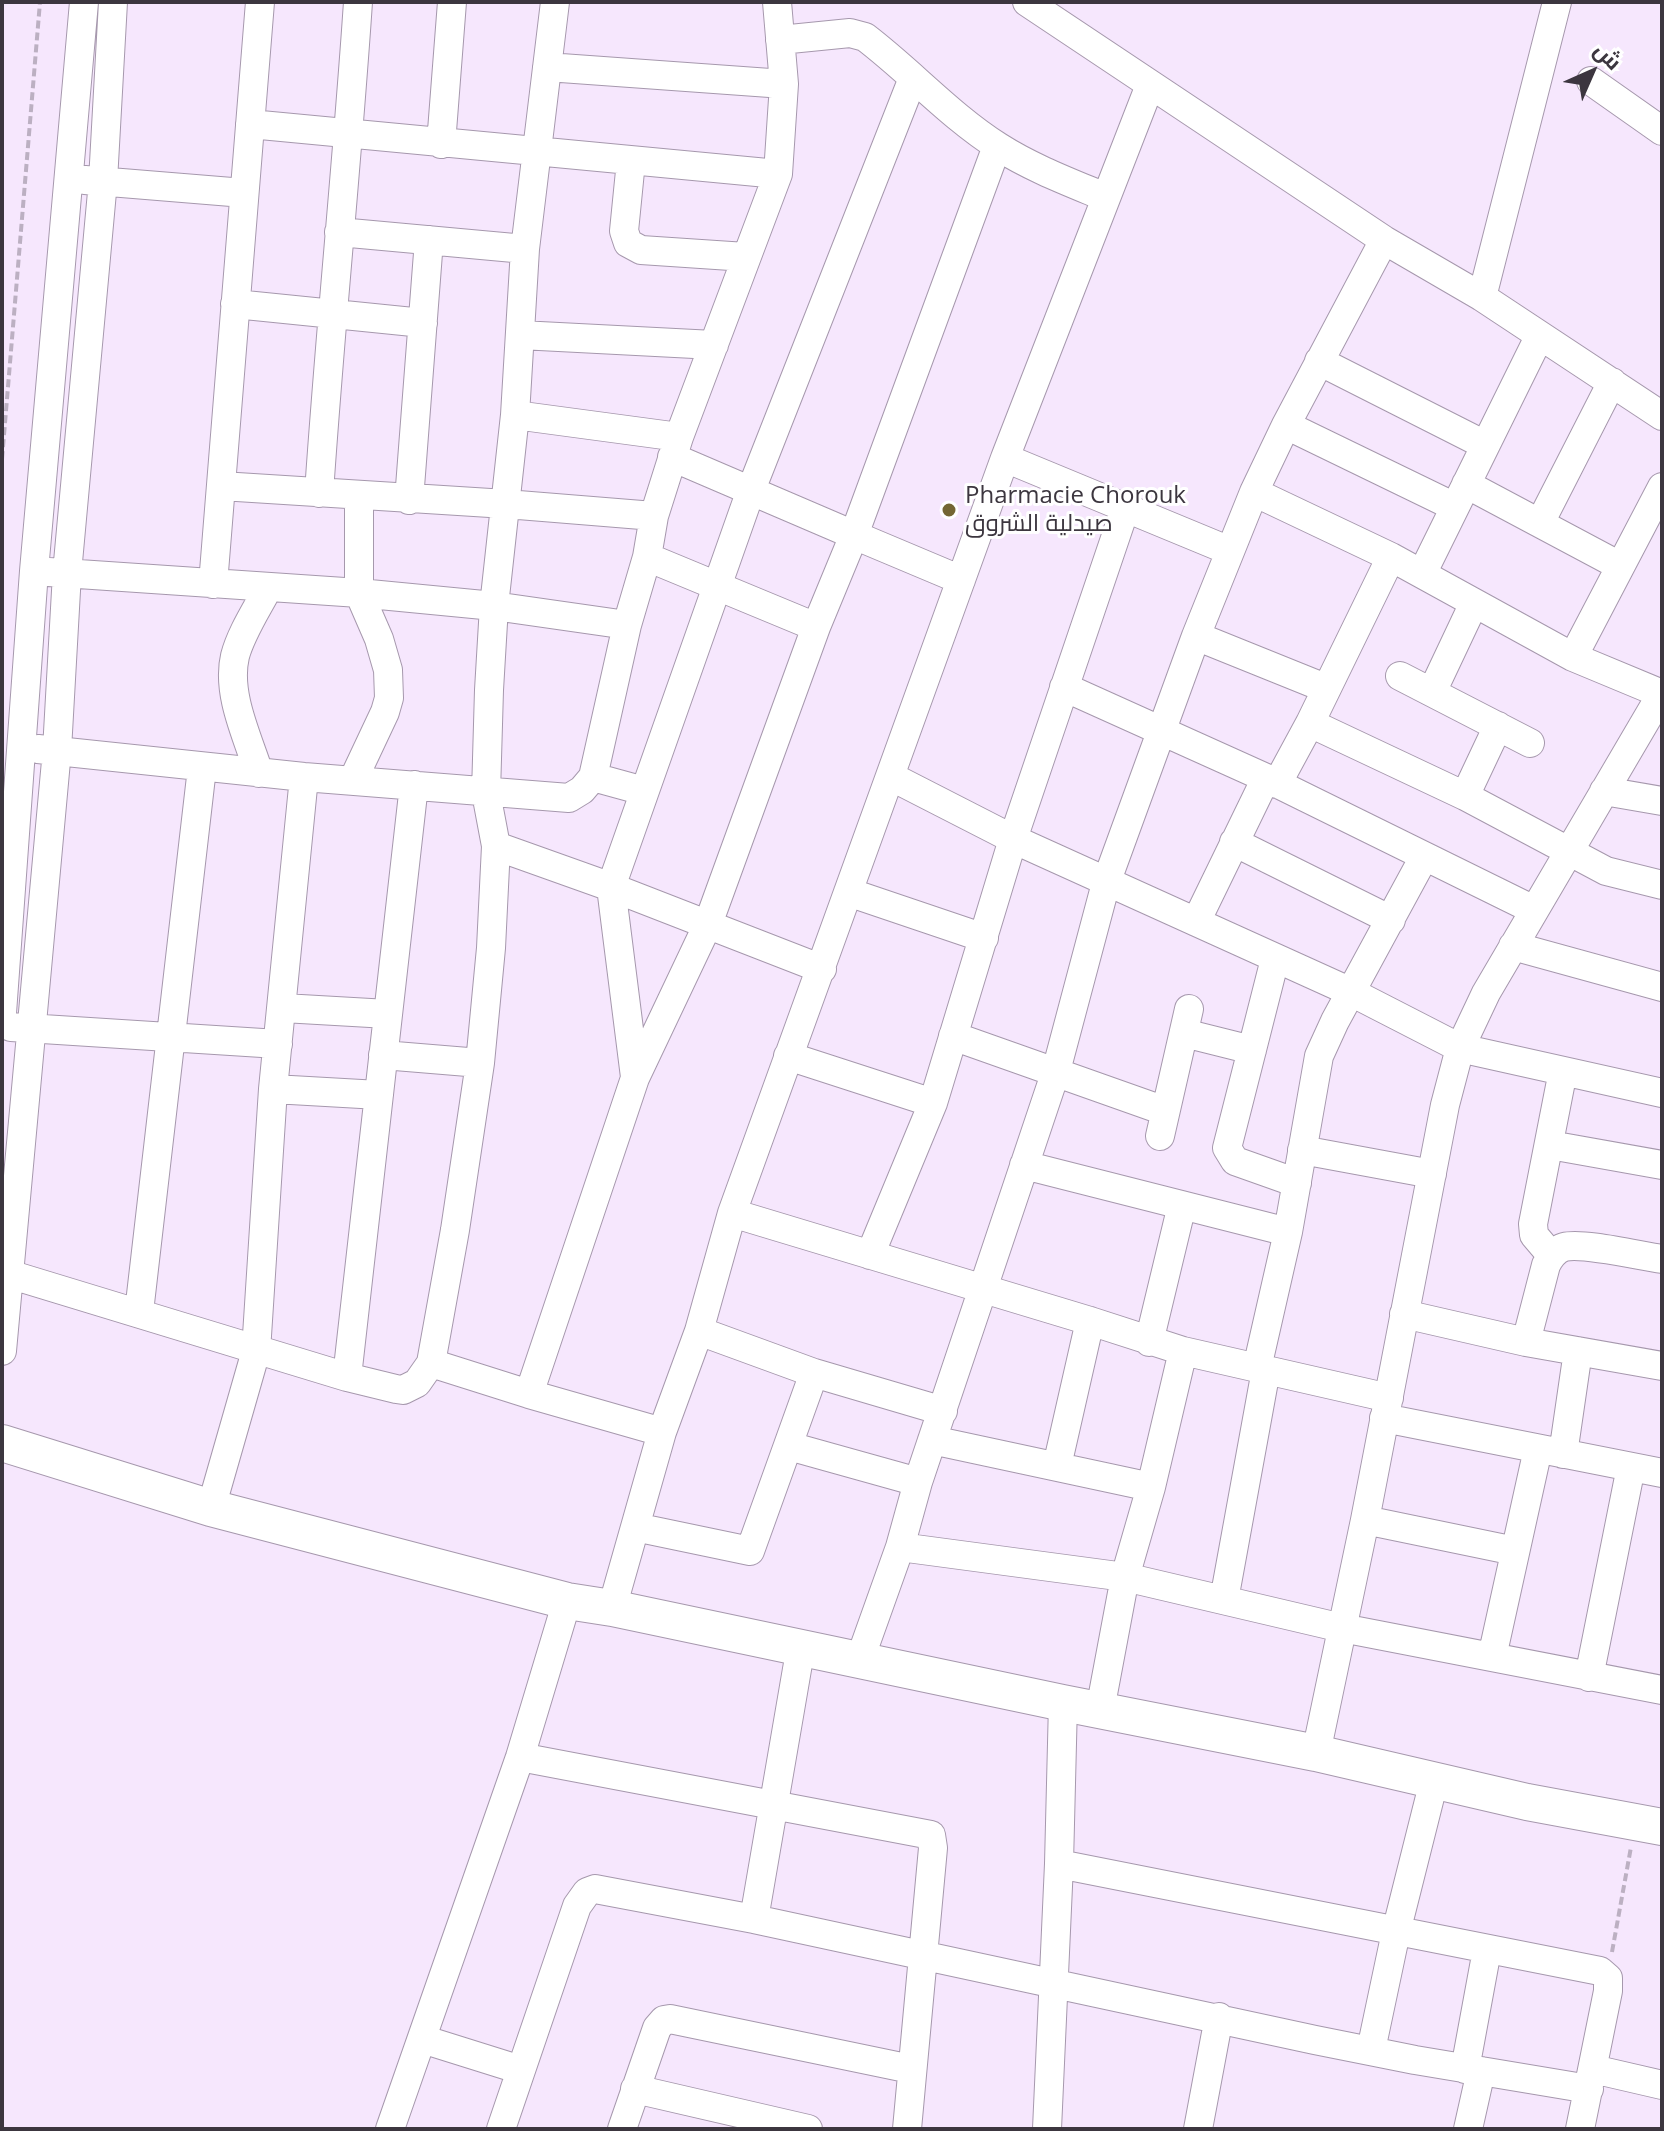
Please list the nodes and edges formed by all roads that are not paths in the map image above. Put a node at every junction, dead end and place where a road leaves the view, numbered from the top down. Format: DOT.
graph roads {
  1 [pos="84,2"];
  2 [pos="113,2"];
  3 [pos="260,2"];
  4 [pos="358,2"];
  5 [pos="452,2"];
  6 [pos="555,2"];
  7 [pos="777,2"];
  8 [pos="1027,2"];
  9 [pos="1557,2"];
  10 [pos="780,40"];
  11 [pos="547,67"];
  12 [pos="913,78"];
  13 [pos="1591,81"];
  14 [pos="784,84"];
  15 [pos="1150,85"];
  16 [pos="250,124"];
  17 [pos="1662,131"];
  18 [pos="349,135"];
  19 [pos="441,144"];
  20 [pos="997,146"];
  21 [pos="536,153"];
  22 [pos="631,161"];
  23 [pos="778,174"];
  24 [pos="68,178"];
  25 [pos="103,181"];
  26 [pos="244,193"];
  27 [pos="1105,197"];
  28 [pos="339,232"];
  29 [pos="429,240"];
  30 [pos="1384,240"];
  31 [pos="525,249"];
  32 [pos="746,257"];
  33 [pos="1482,297"];
  34 [pos="235,304"];
  35 [pos="331,314"];
  36 [pos="423,323"];
  37 [pos="520,335"];
  38 [pos="1539,337"];
  39 [pos="714,345"];
  40 [pos="1319,361"];
  41 [pos="1612,382"];
  42 [pos="515,415"];
  43 [pos="1662,416"];
  44 [pos="1286,425"];
  45 [pos="1485,445"];
  46 [pos="675,447"];
  47 [pos="1005,458"];
  48 [pos="221,486"];
  49 [pos="1662,487"];
  50 [pos="751,490"];
  51 [pos="1254,492"];
  52 [pos="319,493"];
  53 [pos="359,496"];
  54 [pos="1460,496"];
  55 [pos="409,500"];
  56 [pos="506,504"];
  57 [pos="1125,509"];
  58 [pos="654,516"];
  59 [pos="1540,523"];
  60 [pos="854,535"];
  61 [pos="1230,551"];
  62 [pos="647,557"];
  63 [pos="1391,557"];
  64 [pos="1620,566"];
  65 [pos="34,571"];
  66 [pos="67,573"];
  67 [pos="1422,574"];
  68 [pos="961,580"];
  69 [pos="213,584"];
  70 [pos="716,586"];
  71 [pos="268,588"];
  72 [pos="359,593"];
  73 [pos="1474,603"];
  74 [pos="494,606"];
  75 [pos="627,625"];
  76 [pos="816,627"];
  77 [pos="1196,636"];
  78 [pos="1573,657"];
  79 [pos="1400,676"];
  80 [pos="1064,687"];
  81 [pos="1325,688"];
  82 [pos="1432,692"];
  83 [pos="1662,694"];
  84 [pos="1310,723"];
  85 [pos="1498,726"];
  86 [pos="1160,732"];
  87 [pos="1530,743"];
  88 [pos="21,748"];
  89 [pos="57,750"];
  90 [pos="202,768"];
  91 [pos="259,773"];
  92 [pos="890,776"];
  93 [pos="304,777"];
  94 [pos="593,777"];
  95 [pos="353,780"];
  96 [pos="1271,781"];
  97 [pos="414,785"];
  98 [pos="644,791"];
  99 [pos="1604,791"];
  100 [pos="486,793"];
  101 [pos="1465,796"];
  102 [pos="1662,801"];
  103 [pos="1013,839"];
  104 [pos="1234,842"];
  105 [pos="496,846"];
  106 [pos="1569,852"];
  107 [pos="1424,857"];
  108 [pos="1106,883"];
  109 [pos="1662,885"];
  110 [pos="611,887"];
  111 [pos="848,892"];
  112 [pos="1534,910"];
  113 [pos="1391,920"];
  114 [pos="1196,922"];
  115 [pos="708,924"];
  116 [pos="984,938"];
  117 [pos="1513,946"];
  118 [pos="1275,959"];
  119 [pos="822,969"];
  120 [pos="1662,987"];
  121 [pos="1351,992"];
  122 [pos="283,1008"];
  123 [pos="2,1013"];
  124 [pos="388,1014"];
  125 [pos="2,1026"];
  126 [pos="30,1028"];
  127 [pos="953,1036"];
  128 [pos="173,1038"];
  129 [pos="278,1044"];
  130 [pos="1460,1048"];
  131 [pos="1252,1050"];
  132 [pos="383,1055"];
  133 [pos="788,1056"];
  134 [pos="480,1063"];
  135 [pos="1056,1071"];
  136 [pos="1563,1071"];
  137 [pos="635,1078"];
  138 [pos="273,1089"];
  139 [pos="1662,1093"];
  140 [pos="379,1095"];
  141 [pos="933,1103"];
  142 [pos="1550,1145"];
  143 [pos="1302,1150"];
  144 [pos="1024,1165"];
  145 [pos="1662,1165"];
  146 [pos="1432,1174"];
  147 [pos="1297,1183"];
  148 [pos="1182,1205"];
  149 [pos="732,1213"];
  150 [pos="1288,1232"];
  151 [pos="870,1255"];
  152 [pos="1551,1255"];
  153 [pos="1661,1255"];
  154 [pos="5,1272"];
  155 [pos="983,1289"];
  156 [pos="139,1312"];
  157 [pos="1404,1314"];
  158 [pos="1090,1321"];
  159 [pos="699,1331"];
  160 [pos="1149,1342"];
  161 [pos="1526,1342"];
  162 [pos="2,1351"];
  163 [pos="256,1351"];
  164 [pos="1183,1351"];
  165 [pos="1578,1351"];
  166 [pos="431,1363"];
  167 [pos="1662,1366"];
  168 [pos="1261,1369"];
  169 [pos="814,1373"];
  170 [pos="347,1377"];
  171 [pos="529,1394"];
  172 [pos="1386,1408"];
  173 [pos="943,1411"];
  174 [pos="662,1432"];
  175 [pos="932,1440"];
  176 [pos="2,1443"];
  177 [pos="789,1446"];
  178 [pos="1550,1452"];
  179 [pos="1057,1466"];
  180 [pos="1631,1467"];
  181 [pos="1662,1473"];
  182 [pos="918,1482"];
  183 [pos="1151,1487"];
  184 [pos="211,1508"];
  185 [pos="1365,1520"];
  186 [pos="635,1527"];
  187 [pos="900,1547"];
  188 [pos="1515,1551"];
  189 [pos="1125,1577"];
  190 [pos="1224,1600"];
  191 [pos="567,1601"];
  192 [pos="612,1608"];
  193 [pos="1342,1628"];
  194 [pos="801,1646"];
  195 [pos="1492,1657"];
  196 [pos="860,1659"];
  197 [pos="1589,1677"];
  198 [pos="1662,1690"];
  199 [pos="1063,1703"];
  200 [pos="1100,1710"];
  201 [pos="1316,1753"];
  202 [pos="520,1757"];
  203 [pos="1434,1781"];
  204 [pos="772,1806"];
  205 [pos="1649,1825"];
  206 [pos="1059,1864"];
  207 [pos="754,1919"];
  208 [pos="1396,1932"];
  209 [pos="1487,1950"];
  210 [pos="922,1955"];
  211 [pos="1054,1984"];
  212 [pos="1219,2017"];
  213 [pos="422,2039"];
  214 [pos="1371,2050"];
  215 [pos="911,2069"];
  216 [pos="521,2070"];
  217 [pos="1473,2070"];
  218 [pos="1591,2079"];
  219 [pos="1662,2085"];
  220 [pos="635,2089"];
  221 [pos="742,2122"];
  222 [pos="390,2129"];
  223 [pos="501,2129"];
  224 [pos="622,2129"];
  225 [pos="808,2129"];
  226 [pos="907,2129"];
  227 [pos="1047,2129"];
  228 [pos="1200,2129"];
  229 [pos="1468,2129"];
  230 [pos="1580,2129"];
  1 -- 24 [label="street"];
  2 -- 25 [label="street"];
  3 -- 16 [label="street"];
  4 -- 18 [label="street"];
  5 -- 19 [label="street"];
  6 -- 11 [label="street"];
  7 -- 10 [label="street"];
  8 -- 15 [label="street"];
  9 -- 33 [label="street"];
  10 -- 12 [label="street"];
  10 -- 14 [label="street"];
  11 -- 14 [label="street"];
  11 -- 21 [label="street"];
  12 -- 20 [label="street"];
  12 -- 50 [label="street"];
  13 -- 17 [label="street"];
  14 -- 23 [label="street"];
  15 -- 27 [label="street"];
  15 -- 30 [label="street"];
  16 -- 18 [label="street"];
  16 -- 26 [label="street"];
  18 -- 19 [label="street"];
  18 -- 28 [label="street"];
  19 -- 21 [label="street"];
  20 -- 27 [label="street"];
  20 -- 60 [label="street"];
  21 -- 22 [label="street"];
  21 -- 31 [label="street"];
  22 -- 23 [label="street"];
  22 -- 32 [label="street"];
  23 -- 32 [label="street"];
  24 -- 25 [label="street"];
  24 -- 65 [label="street"];
  25 -- 26 [label="street"];
  25 -- 66 [label="street"];
  26 -- 34 [label="street"];
  27 -- 47 [label="street"];
  28 -- 29 [label="street"];
  28 -- 35 [label="street"];
  29 -- 31 [label="street"];
  29 -- 36 [label="street"];
  30 -- 33 [label="street"];
  30 -- 40 [label="street"];
  31 -- 37 [label="street"];
  32 -- 39 [label="street"];
  33 -- 38 [label="street"];
  34 -- 35 [label="street"];
  34 -- 48 [label="street"];
  35 -- 36 [label="street"];
  35 -- 52 [label="street"];
  36 -- 55 [label="street"];
  37 -- 39 [label="street"];
  37 -- 42 [label="street"];
  38 -- 41 [label="street"];
  38 -- 45 [label="street"];
  39 -- 46 [label="street"];
  40 -- 44 [label="street"];
  40 -- 45 [label="street"];
  41 -- 43 [label="street"];
  41 -- 59 [label="street"];
  42 -- 46 [label="street"];
  42 -- 56 [label="street"];
  44 -- 51 [label="street"];
  44 -- 54 [label="street"];
  45 -- 54 [label="street"];
  46 -- 50 [label="street"];
  46 -- 58 [label="street"];
  47 -- 57 [label="street"];
  47 -- 68 [label="street"];
  48 -- 52 [label="street"];
  48 -- 69 [label="street"];
  49 -- 64 [label="street"];
  50 -- 60 [label="street"];
  50 -- 70 [label="street"];
  51 -- 61 [label="street"];
  51 -- 63 [label="street"];
  52 -- 53 [label="street"];
  53 -- 55 [label="street"];
  53 -- 72 [label="street"];
  54 -- 59 [label="street"];
  54 -- 67 [label="street"];
  55 -- 56 [label="street"];
  56 -- 58 [label="street"];
  56 -- 74 [label="street"];
  57 -- 61 [label="street"];
  57 -- 80 [label="street"];
  58 -- 62 [label="street"];
  59 -- 64 [label="street"];
  60 -- 68 [label="street"];
  60 -- 76 [label="street"];
  61 -- 77 [label="street"];
  62 -- 70 [label="street"];
  62 -- 75 [label="street"];
  63 -- 67 [label="street"];
  63 -- 81 [label="street"];
  64 -- 78 [label="street"];
  65 -- 66 [label="street"];
  65 -- 88 [label="street"];
  66 -- 69 [label="street"];
  66 -- 89 [label="street"];
  67 -- 73 [label="street"];
  68 -- 92 [label="street"];
  69 -- 71 [label="street"];
  70 -- 76 [label="street"];
  70 -- 98 [label="street"];
  71 -- 72 [label="street"];
  71 -- 91 [label="street"];
  72 -- 74 [label="street"];
  72 -- 95 [label="street"];
  73 -- 78 [label="street"];
  73 -- 82 [label="street"];
  74 -- 75 [label="street"];
  74 -- 100 [label="street"];
  75 -- 94 [label="street"];
  76 -- 115 [label="street"];
  77 -- 81 [label="street"];
  77 -- 86 [label="street"];
  78 -- 83 [label="street"];
  79 -- 82 [label="street"];
  80 -- 86 [label="street"];
  80 -- 103 [label="street"];
  81 -- 84 [label="street"];
  82 -- 85 [label="street"];
  83 -- 99 [label="street"];
  84 -- 96 [label="street"];
  84 -- 101 [label="street"];
  85 -- 87 [label="street"];
  85 -- 101 [label="street"];
  86 -- 96 [label="street"];
  86 -- 108 [label="street"];
  88 -- 89 [label="street"];
  88 -- 123 [label="street"];
  89 -- 90 [label="street"];
  89 -- 126 [label="street"];
  90 -- 91 [label="street"];
  90 -- 128 [label="street"];
  91 -- 93 [label="street"];
  92 -- 103 [label="street"];
  92 -- 111 [label="street"];
  93 -- 95 [label="street"];
  93 -- 122 [label="street"];
  94 -- 98 [label="street"];
  94 -- 100 [label="street"];
  95 -- 97 [label="street"];
  96 -- 104 [label="street"];
  96 -- 107 [label="street"];
  97 -- 100 [label="street"];
  97 -- 124 [label="street"];
  98 -- 110 [label="street"];
  99 -- 102 [label="street"];
  99 -- 106 [label="street"];
  100 -- 105 [label="street"];
  101 -- 106 [label="street"];
  103 -- 108 [label="street"];
  103 -- 116 [label="street"];
  104 -- 113 [label="street"];
  104 -- 114 [label="street"];
  105 -- 110 [label="street"];
  105 -- 134 [label="street"];
  106 -- 109 [label="street"];
  106 -- 112 [label="street"];
  107 -- 112 [label="street"];
  107 -- 113 [label="street"];
  108 -- 114 [label="street"];
  108 -- 135 [label="street"];
  110 -- 115 [label="street"];
  110 -- 137 [label="street"];
  111 -- 116 [label="street"];
  111 -- 119 [label="street"];
  112 -- 117 [label="street"];
  113 -- 121 [label="street"];
  114 -- 118 [label="street"];
  115 -- 119 [label="street"];
  115 -- 137 [label="street"];
  116 -- 127 [label="street"];
  117 -- 120 [label="street"];
  117 -- 130 [label="street"];
  118 -- 121 [label="street"];
  118 -- 131 [label="street"];
  119 -- 133 [label="street"];
  121 -- 130 [label="street"];
  121 -- 143 [label="street"];
  122 -- 124 [label="street"];
  122 -- 129 [label="street"];
  124 -- 132 [label="street"];
  125 -- 126 [label="street"];
  126 -- 128 [label="street"];
  126 -- 154 [label="street"];
  127 -- 135 [label="street"];
  127 -- 141 [label="street"];
  128 -- 129 [label="street"];
  128 -- 156 [label="street"];
  129 -- 138 [label="street"];
  130 -- 136 [label="street"];
  130 -- 146 [label="street"];
  131 -- 135 [label="street"];
  131 -- 147 [label="street"];
  132 -- 134 [label="street"];
  132 -- 140 [label="street"];
  133 -- 141 [label="street"];
  133 -- 149 [label="street"];
  134 -- 166 [label="street"];
  135 -- 144 [label="street"];
  136 -- 139 [label="street"];
  136 -- 142 [label="street"];
  137 -- 171 [label="street"];
  138 -- 140 [label="street"];
  138 -- 163 [label="street"];
  140 -- 170 [label="street"];
  141 -- 151 [label="street"];
  142 -- 145 [label="street"];
  142 -- 152 [label="street"];
  143 -- 146 [label="street"];
  143 -- 147 [label="street"];
  144 -- 148 [label="street"];
  144 -- 155 [label="street"];
  146 -- 157 [label="street"];
  147 -- 150 [label="street"];
  148 -- 150 [label="street"];
  148 -- 160 [label="street"];
  149 -- 151 [label="street"];
  149 -- 159 [label="street"];
  150 -- 168 [label="street"];
  151 -- 155 [label="street"];
  152 -- 153 [label="street"];
  152 -- 161 [label="street"];
  154 -- 156 [label="street"];
  154 -- 162 [label="street"];
  155 -- 158 [label="street"];
  155 -- 173 [label="street"];
  156 -- 163 [label="street"];
  157 -- 161 [label="street"];
  157 -- 172 [label="street"];
  158 -- 160 [label="street"];
  158 -- 179 [label="street"];
  159 -- 169 [label="street"];
  159 -- 174 [label="street"];
  160 -- 164 [label="street"];
  161 -- 165 [label="street"];
  163 -- 170 [label="street"];
  163 -- 184 [label="street"];
  164 -- 168 [label="street"];
  164 -- 183 [label="street"];
  165 -- 167 [label="street"];
  165 -- 178 [label="street"];
  166 -- 170 [label="street"];
  166 -- 171 [label="street"];
  168 -- 172 [label="street"];
  168 -- 190 [label="street"];
  169 -- 173 [label="street"];
  169 -- 177 [label="street"];
  171 -- 174 [label="street"];
  172 -- 178 [label="street"];
  172 -- 185 [label="street"];
  173 -- 175 [label="street"];
  174 -- 186 [label="street"];
  175 -- 179 [label="street"];
  175 -- 182 [label="street"];
  176 -- 184 [label="main road"];
  177 -- 182 [label="street"];
  177 -- 186 [label="street"];
  178 -- 180 [label="street"];
  178 -- 188 [label="street"];
  179 -- 183 [label="street"];
  180 -- 181 [label="street"];
  180 -- 197 [label="street"];
  182 -- 187 [label="street"];
  183 -- 189 [label="street"];
  184 -- 191 [label="main road"];
  185 -- 188 [label="street"];
  185 -- 193 [label="street"];
  186 -- 192 [label="street"];
  187 -- 189 [label="street"];
  187 -- 196 [label="street"];
  188 -- 195 [label="street"];
  189 -- 190 [label="street"];
  189 -- 200 [label="street"];
  190 -- 193 [label="street"];
  191 -- 192 [label="main road"];
  191 -- 202 [label="street"];
  192 -- 194 [label="main road"];
  193 -- 195 [label="street"];
  193 -- 201 [label="street"];
  194 -- 196 [label="main road"];
  194 -- 204 [label="street"];
  195 -- 197 [label="street"];
  196 -- 199 [label="main road"];
  197 -- 198 [label="street"];
  199 -- 200 [label="main road"];
  199 -- 206 [label="street"];
  200 -- 201 [label="main road"];
  201 -- 203 [label="main road"];
  202 -- 204 [label="street"];
  202 -- 213 [label="street"];
  203 -- 205 [label="main road"];
  203 -- 208 [label="street"];
  204 -- 207 [label="street"];
  204 -- 210 [label="street"];
  206 -- 208 [label="street"];
  206 -- 211 [label="street"];
  207 -- 210 [label="street"];
  207 -- 216 [label="street"];
  208 -- 209 [label="street"];
  208 -- 214 [label="street"];
  209 -- 217 [label="street"];
  209 -- 218 [label="street"];
  210 -- 211 [label="street"];
  210 -- 215 [label="street"];
  211 -- 212 [label="street"];
  211 -- 227 [label="street"];
  212 -- 214 [label="street"];
  212 -- 228 [label="street"];
  213 -- 216 [label="street"];
  213 -- 222 [label="street"];
  214 -- 217 [label="street"];
  215 -- 220 [label="street"];
  215 -- 226 [label="street"];
  216 -- 223 [label="street"];
  217 -- 218 [label="street"];
  217 -- 229 [label="street"];
  218 -- 219 [label="street"];
  218 -- 230 [label="street"];
  220 -- 221 [label="street"];
  220 -- 224 [label="street"];
  221 -- 225 [label="street"];
}
